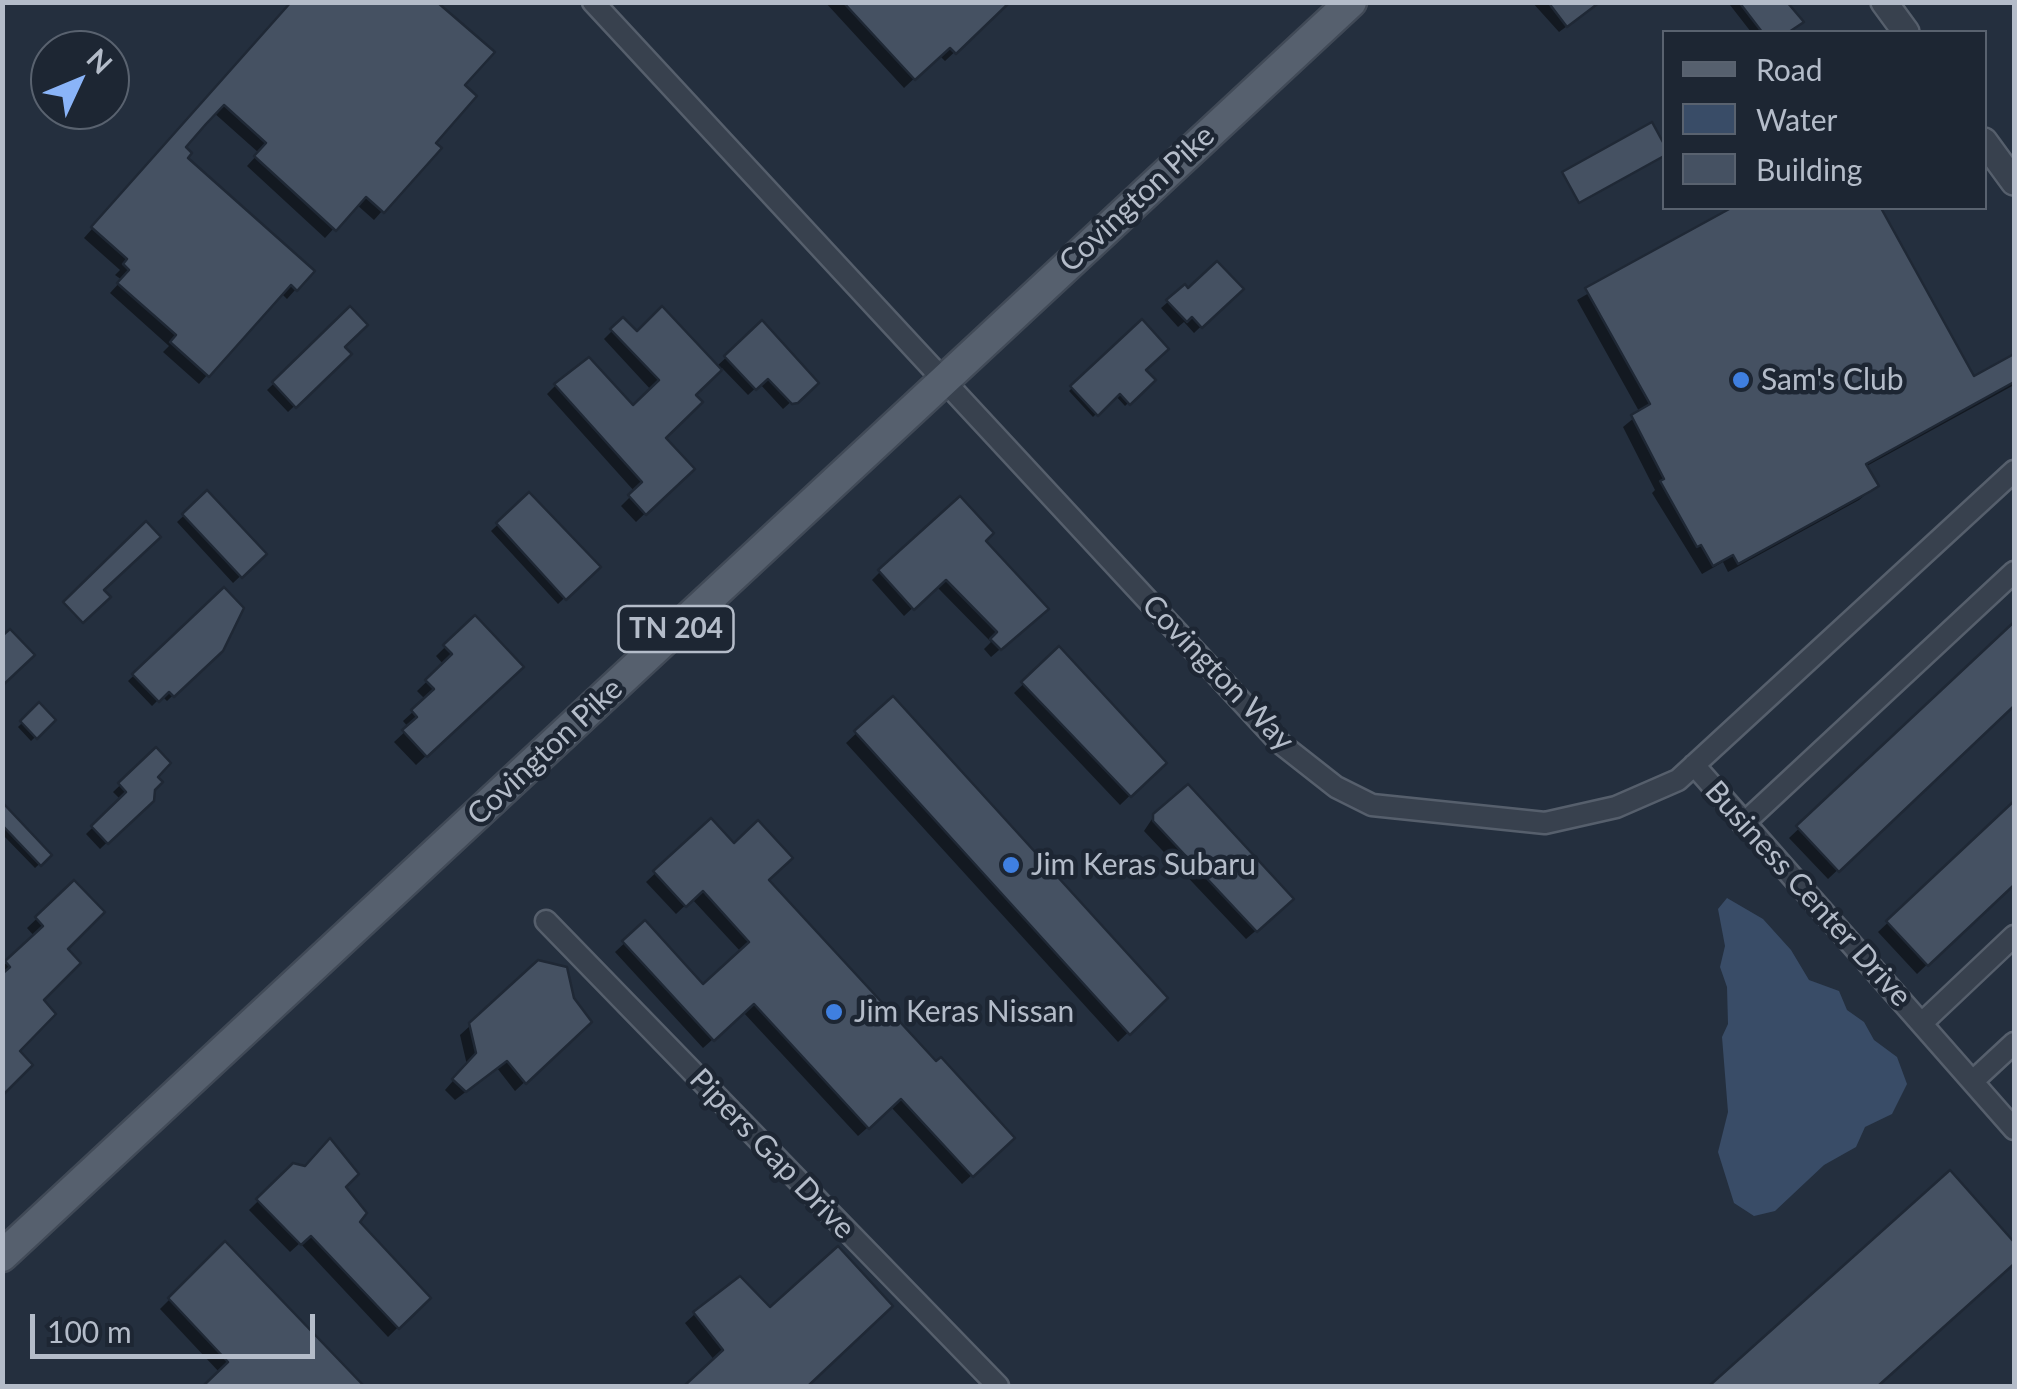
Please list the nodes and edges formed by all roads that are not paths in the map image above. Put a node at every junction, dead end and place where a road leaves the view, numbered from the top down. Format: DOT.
graph roads {
  1 [pos="593,2"];
  2 [pos="1351,2"];
  3 [pos="1884,2"];
  4 [pos="1905,30"];
  5 [pos="1987,145"];
  6 [pos="2014,182"];
  7 [pos="944,377"];
  8 [pos="2014,471"];
  9 [pos="2014,572"];
  10 [pos="1694,765"];
  11 [pos="1743,824"];
  12 [pos="546,921"];
  13 [pos="2014,936"];
  14 [pos="1922,1022"];
  15 [pos="2014,1042"];
  16 [pos="1973,1082"];
  17 [pos="2014,1129"];
  18 [pos="2,1256"];
  19 [pos="998,1386"];
  1 -- 7 [label="street, Covington Way"];
  2 -- 7 [label="main road, Covington Pike / TN 204"];
  3 -- 4 [label="street"];
  5 -- 6 [label="street"];
  7 -- 10 [label="street, Covington Way"];
  7 -- 18 [label="main road, Covington Pike / TN 204"];
  8 -- 10 [label="street, Covington Way"];
  9 -- 11 [label="street"];
  10 -- 11 [label="street, Business Center Drive"];
  11 -- 14 [label="street, Business Center Drive"];
  12 -- 19 [label="street, Pipers Gap Drive"];
  13 -- 14 [label="street, Business Center Drive"];
  14 -- 16 [label="street, Business Center Drive"];
  15 -- 16 [label="street"];
  16 -- 17 [label="street, Business Center Drive"];
}
